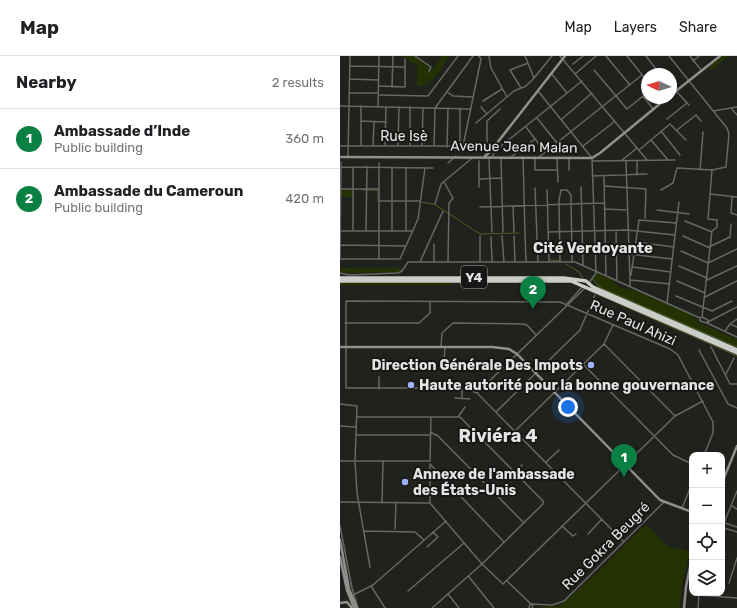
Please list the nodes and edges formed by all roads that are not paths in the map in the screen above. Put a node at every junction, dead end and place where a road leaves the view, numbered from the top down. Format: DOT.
graph roads {
  1 [pos="350,56"];
  2 [pos="379,56"];
  3 [pos="393,56"];
  4 [pos="415,56"];
  5 [pos="458,56"];
  6 [pos="473,56"];
  7 [pos="479,56"];
  8 [pos="489,56"];
  9 [pos="525,56"];
  10 [pos="552,56"];
  11 [pos="583,56"];
  12 [pos="596,56"];
  13 [pos="606,56"];
  14 [pos="627,56"];
  15 [pos="646,56"];
  16 [pos="669,56"];
  17 [pos="690,56"];
  18 [pos="700,56"];
  19 [pos="720,56"];
  20 [pos="562,57"];
  21 [pos="405,59"];
  22 [pos="693,61"];
  23 [pos="528,63"];
  24 [pos="573,64"];
  25 [pos="350,66"];
  26 [pos="379,66"];
  27 [pos="392,66"];
  28 [pos="405,67"];
  29 [pos="655,68"];
  30 [pos="594,70"];
  31 [pos="701,70"];
  32 [pos="429,72"];
  33 [pos="551,73"];
  34 [pos="576,74"];
  35 [pos="641,74"];
  36 [pos="641,76"];
  37 [pos="534,78"];
  38 [pos="350,80"];
  39 [pos="379,80"];
  40 [pos="688,80"];
  41 [pos="582,81"];
  42 [pos="630,85"];
  43 [pos="379,86"];
  44 [pos="392,87"];
  45 [pos="521,88"];
  46 [pos="502,89"];
  47 [pos="677,90"];
  48 [pos="538,91"];
  49 [pos="447,92"];
  50 [pos="350,93"];
  51 [pos="567,93"];
  52 [pos="592,93"];
  53 [pos="379,94"];
  54 [pos="677,95"];
  55 [pos="473,97"];
  56 [pos="507,97"];
  57 [pos="615,97"];
  58 [pos="641,98"];
  59 [pos="483,100"];
  60 [pos="650,104"];
  61 [pos="660,104"];
  62 [pos="340,106"];
  63 [pos="350,106"];
  64 [pos="362,106"];
  65 [pos="551,106"];
  66 [pos="378,107"];
  67 [pos="386,107"];
  68 [pos="399,107"];
  69 [pos="481,107"];
  70 [pos="603,107"];
  71 [pos="737,107"];
  72 [pos="410,108"];
  73 [pos="423,108"];
  74 [pos="435,108"];
  75 [pos="448,108"];
  76 [pos="460,108"];
  77 [pos="471,108"];
  78 [pos="732,108"];
  79 [pos="654,109"];
  80 [pos="500,110"];
  81 [pos="713,111"];
  82 [pos="489,112"];
  83 [pos="487,114"];
  84 [pos="737,115"];
  85 [pos="492,116"];
  86 [pos="537,118"];
  87 [pos="562,119"];
  88 [pos="667,119"];
  89 [pos="362,121"];
  90 [pos="374,122"];
  91 [pos="386,122"];
  92 [pos="614,122"];
  93 [pos="701,122"];
  94 [pos="476,123"];
  95 [pos="526,127"];
  96 [pos="677,130"];
  97 [pos="571,131"];
  98 [pos="661,131"];
  99 [pos="703,132"];
  100 [pos="624,134"];
  101 [pos="535,139"];
  102 [pos="651,140"];
  103 [pos="686,140"];
  104 [pos="557,143"];
  105 [pos="340,146"];
  106 [pos="348,146"];
  107 [pos="361,146"];
  108 [pos="373,146"];
  109 [pos="386,146"];
  110 [pos="398,146"];
  111 [pos="410,146"];
  112 [pos="422,146"];
  113 [pos="434,146"];
  114 [pos="447,146"];
  115 [pos="460,146"];
  116 [pos="583,146"];
  117 [pos="638,149"];
  118 [pos="545,152"];
  119 [pos="680,155"];
  120 [pos="456,156"];
  121 [pos="474,156"];
  122 [pos="488,156"];
  123 [pos="340,157"];
  124 [pos="348,157"];
  125 [pos="500,157"];
  126 [pos="511,157"];
  127 [pos="523,157"];
  128 [pos="535,157"];
  129 [pos="539,157"];
  130 [pos="557,158"];
  131 [pos="569,158"];
  132 [pos="592,159"];
  133 [pos="637,160"];
  134 [pos="647,160"];
  135 [pos="668,160"];
  136 [pos="675,160"];
  137 [pos="479,161"];
  138 [pos="621,161"];
  139 [pos="626,161"];
  140 [pos="341,162"];
  141 [pos="379,163"];
  142 [pos="448,164"];
  143 [pos="341,167"];
  144 [pos="354,167"];
  145 [pos="367,168"];
  146 [pos="379,168"];
  147 [pos="392,168"];
  148 [pos="406,168"];
  149 [pos="425,168"];
  150 [pos="433,168"];
  151 [pos="557,170"];
  152 [pos="569,170"];
  153 [pos="700,170"];
  154 [pos="712,170"];
  155 [pos="647,174"];
  156 [pos="626,175"];
  157 [pos="637,175"];
  158 [pos="592,176"];
  159 [pos="604,176"];
  160 [pos="501,178"];
  161 [pos="479,179"];
  162 [pos="490,179"];
  163 [pos="444,182"];
  164 [pos="558,182"];
  165 [pos="604,186"];
  166 [pos="479,187"];
  167 [pos="581,187"];
  168 [pos="627,187"];
  169 [pos="536,188"];
  170 [pos="341,189"];
  171 [pos="353,189"];
  172 [pos="366,189"];
  173 [pos="379,189"];
  174 [pos="547,190"];
  175 [pos="661,190"];
  176 [pos="710,194"];
  177 [pos="732,197"];
  178 [pos="737,197"];
  179 [pos="406,200"];
  180 [pos="379,201"];
  181 [pos="392,201"];
  182 [pos="420,201"];
  183 [pos="679,202"];
  184 [pos="604,203"];
  185 [pos="435,204"];
  186 [pos="571,204"];
  187 [pos="581,204"];
  188 [pos="593,204"];
  189 [pos="536,205"];
  190 [pos="547,205"];
  191 [pos="559,205"];
  192 [pos="491,206"];
  193 [pos="502,206"];
  194 [pos="513,206"];
  195 [pos="524,206"];
  196 [pos="480,207"];
  197 [pos="604,209"];
  198 [pos="627,210"];
  199 [pos="657,210"];
  200 [pos="443,211"];
  201 [pos="678,213"];
  202 [pos="689,214"];
  203 [pos="737,215"];
  204 [pos="645,219"];
  205 [pos="685,221"];
  206 [pos="676,223"];
  207 [pos="731,224"];
  208 [pos="605,230"];
  209 [pos="616,230"];
  210 [pos="627,230"];
  211 [pos="637,230"];
  212 [pos="340,231"];
  213 [pos="353,231"];
  214 [pos="366,231"];
  215 [pos="379,231"];
  216 [pos="392,231"];
  217 [pos="406,231"];
  218 [pos="412,231"];
  219 [pos="582,231"];
  220 [pos="594,231"];
  221 [pos="492,232"];
  222 [pos="503,232"];
  223 [pos="514,232"];
  224 [pos="548,232"];
  225 [pos="559,232"];
  226 [pos="571,232"];
  227 [pos="712,232"];
  228 [pos="675,235"];
  229 [pos="480,236"];
  230 [pos="502,236"];
  231 [pos="514,236"];
  232 [pos="683,236"];
  233 [pos="492,237"];
  234 [pos="635,242"];
  235 [pos="434,244"];
  236 [pos="340,246"];
  237 [pos="379,246"];
  238 [pos="406,246"];
  239 [pos="674,247"];
  240 [pos="710,247"];
  241 [pos="737,249"];
  242 [pos="681,251"];
  243 [pos="629,254"];
  244 [pos="633,254"];
  245 [pos="340,259"];
  246 [pos="379,259"];
  247 [pos="672,259"];
  248 [pos="420,262"];
  249 [pos="434,262"];
  250 [pos="448,262"];
  251 [pos="480,262"];
  252 [pos="492,262"];
  253 [pos="504,262"];
  254 [pos="515,262"];
  255 [pos="526,262"];
  256 [pos="538,262"];
  257 [pos="549,262"];
  258 [pos="562,262"];
  259 [pos="572,262"];
  260 [pos="708,263"];
  261 [pos="583,265"];
  262 [pos="679,266"];
  263 [pos="737,266"];
  264 [pos="632,267"];
  265 [pos="595,271"];
  266 [pos="671,272"];
  267 [pos="340,273"];
  268 [pos="606,276"];
  269 [pos="707,279"];
  270 [pos="340,280"];
  271 [pos="630,280"];
  272 [pos="617,281"];
  273 [pos="678,281"];
  274 [pos="737,282"];
  275 [pos="670,284"];
  276 [pos="585,285"];
  277 [pos="630,287"];
  278 [pos="705,293"];
  279 [pos="595,295"];
  280 [pos="676,296"];
  281 [pos="705,297"];
  282 [pos="430,301"];
  283 [pos="732,301"];
  284 [pos="667,303"];
  285 [pos="567,305"];
  286 [pos="737,307"];
  287 [pos="703,308"];
  288 [pos="587,313"];
  289 [pos="701,318"];
  290 [pos="737,319"];
  291 [pos="345,323"];
  292 [pos="708,323"];
  293 [pos="613,324"];
  294 [pos="730,324"];
  295 [pos="737,327"];
  296 [pos="725,331"];
  297 [pos="536,334"];
  298 [pos="737,337"];
  299 [pos="604,344"];
  300 [pos="340,347"];
  301 [pos="345,347"];
  302 [pos="443,347"];
  303 [pos="711,347"];
  304 [pos="700,350"];
  305 [pos="737,351"];
  306 [pos="517,354"];
  307 [pos="734,358"];
  308 [pos="444,360"];
  309 [pos="583,364"];
  310 [pos="536,373"];
  311 [pos="726,375"];
  312 [pos="379,378"];
  313 [pos="737,384"];
  314 [pos="462,388"];
  315 [pos="379,389"];
  316 [pos="555,392"];
  317 [pos="477,393"];
  318 [pos="462,397"];
  319 [pos="454,398"];
  320 [pos="470,399"];
  321 [pos="703,401"];
  322 [pos="340,404"];
  323 [pos="465,407"];
  324 [pos="737,408"];
  325 [pos="496,412"];
  326 [pos="675,416"];
  327 [pos="357,417"];
  328 [pos="431,417"];
  329 [pos="458,417"];
  330 [pos="340,426"];
  331 [pos="356,427"];
  332 [pos="515,431"];
  333 [pos="430,433"];
  334 [pos="356,435"];
  335 [pos="654,436"];
  336 [pos="737,446"];
  337 [pos="559,450"];
  338 [pos="705,452"];
  339 [pos="340,461"];
  340 [pos="355,461"];
  341 [pos="383,461"];
  342 [pos="430,462"];
  343 [pos="546,462"];
  344 [pos="689,463"];
  345 [pos="626,464"];
  346 [pos="522,465"];
  347 [pos="515,473"];
  348 [pos="725,476"];
  349 [pos="690,488"];
  350 [pos="737,491"];
  351 [pos="340,502"];
  352 [pos="358,502"];
  353 [pos="382,502"];
  354 [pos="396,502"];
  355 [pos="664,502"];
  356 [pos="430,503"];
  357 [pos="586,503"];
  358 [pos="731,506"];
  359 [pos="682,508"];
  360 [pos="737,509"];
  361 [pos="689,511"];
  362 [pos="725,518"];
  363 [pos="602,519"];
  364 [pos="446,521"];
  365 [pos="524,523"];
  366 [pos="725,523"];
  367 [pos="340,526"];
  368 [pos="562,526"];
  369 [pos="737,527"];
  370 [pos="725,528"];
  371 [pos="395,529"];
  372 [pos="364,531"];
  373 [pos="433,532"];
  374 [pos="737,532"];
  375 [pos="576,534"];
  376 [pos="588,534"];
  377 [pos="340,540"];
  378 [pos="424,540"];
  379 [pos="504,542"];
  380 [pos="624,542"];
  381 [pos="464,543"];
  382 [pos="427,547"];
  383 [pos="340,557"];
  384 [pos="737,558"];
  385 [pos="691,560"];
  386 [pos="482,564"];
  387 [pos="370,567"];
  388 [pos="468,576"];
  389 [pos="506,581"];
  390 [pos="729,583"];
  391 [pos="371,586"];
  392 [pos="408,591"];
  393 [pos="448,594"];
  394 [pos="354,595"];
  395 [pos="699,596"];
  396 [pos="718,596"];
  397 [pos="737,598"];
  398 [pos="524,599"];
  399 [pos="340,603"];
  400 [pos="532,604"];
  401 [pos="537,606"];
  402 [pos="528,607"];
  403 [pos="353,608"];
  404 [pos="358,608"];
  405 [pos="385,608"];
  406 [pos="432,608"];
  407 [pos="459,608"];
  408 [pos="494,608"];
  409 [pos="532,608"];
  410 [pos="684,608"];
  411 [pos="698,608"];
  1 -- 25 [label="street"];
  2 -- 26 [label="street"];
  3 -- 27 [label="street"];
  4 -- 32 [label="street"];
  5 -- 53 [label="street"];
  6 -- 49 [label="street"];
  7 -- 55 [label="street"];
  8 -- 46 [label="street"];
  9 -- 23 [label="street"];
  10 -- 37 [label="street"];
  11 -- 24 [label="street"];
  12 -- 34 [label="street"];
  13 -- 42 [label="street"];
  14 -- 35 [label="street"];
  15 -- 29 [label="street"];
  16 -- 40 [label="street"];
  17 -- 22 [label="street"];
  18 -- 22 [label="street"];
  19 -- 31 [label="main road"];
  20 -- 33 [label="main road"];
  20 -- 34 [label="street"];
  21 -- 28 [label="street"];
  22 -- 31 [label="street"];
  23 -- 37 [label="street"];
  23 -- 45 [label="street"];
  25 -- 26 [label="street"];
  25 -- 38 [label="street"];
  26 -- 27 [label="street"];
  26 -- 39 [label="street"];
  27 -- 28 [label="street"];
  27 -- 44 [label="street"];
  28 -- 44 [label="street"];
  30 -- 57 [label="street"];
  31 -- 40 [label="main road"];
  33 -- 48 [label="main road"];
  33 -- 51 [label="street"];
  34 -- 41 [label="street"];
  36 -- 42 [label="street"];
  37 -- 45 [label="street"];
  38 -- 39 [label="street"];
  38 -- 50 [label="street"];
  39 -- 43 [label="street"];
  40 -- 47 [label="main road"];
  40 -- 81 [label="street"];
  41 -- 51 [label="street"];
  41 -- 52 [label="street"];
  42 -- 57 [label="street"];
  43 -- 44 [label="street"];
  43 -- 53 [label="street"];
  45 -- 56 [label="street"];
  46 -- 56 [label="street"];
  46 -- 59 [label="street"];
  48 -- 65 [label="street"];
  48 -- 122 [label="main road"];
  49 -- 55 [label="street"];
  49 -- 74 [label="street"];
  50 -- 53 [label="street"];
  50 -- 63 [label="street"];
  51 -- 65 [label="street"];
  52 -- 70 [label="street"];
  52 -- 87 [label="street"];
  53 -- 66 [label="street"];
  54 -- 88 [label="street"];
  55 -- 77 [label="street"];
  56 -- 82 [label="street"];
  57 -- 58 [label="street"];
  57 -- 70 [label="street"];
  60 -- 79 [label="street"];
  61 -- 79 [label="main road, Avenue Jean Malan"];
  62 -- 63 [label="street"];
  63 -- 64 [label="street"];
  63 -- 106 [label="street"];
  64 -- 66 [label="street"];
  64 -- 89 [label="street"];
  65 -- 86 [label="street"];
  65 -- 87 [label="street"];
  66 -- 67 [label="street"];
  67 -- 68 [label="street"];
  67 -- 91 [label="street"];
  68 -- 72 [label="street"];
  68 -- 110 [label="street"];
  69 -- 83 [label="street"];
  70 -- 92 [label="street"];
  70 -- 97 [label="street"];
  71 -- 78 [label="street"];
  72 -- 73 [label="street"];
  72 -- 111 [label="street"];
  73 -- 74 [label="street"];
  73 -- 112 [label="street"];
  74 -- 75 [label="street"];
  74 -- 113 [label="street"];
  75 -- 76 [label="street"];
  75 -- 114 [label="street"];
  76 -- 77 [label="street"];
  76 -- 115 [label="street"];
  77 -- 115 [label="street"];
  78 -- 81 [label="street"];
  78 -- 84 [label="street"];
  79 -- 100 [label="main road, Avenue Jean Malan"];
  80 -- 85 [label="street"];
  81 -- 154 [label="street"];
  82 -- 83 [label="street"];
  82 -- 85 [label="street"];
  83 -- 94 [label="street"];
  85 -- 122 [label="street"];
  86 -- 95 [label="street"];
  86 -- 104 [label="street"];
  87 -- 97 [label="street"];
  89 -- 90 [label="street"];
  89 -- 107 [label="street"];
  90 -- 91 [label="street"];
  90 -- 108 [label="street"];
  91 -- 109 [label="street"];
  92 -- 100 [label="street"];
  92 -- 116 [label="street"];
  93 -- 96 [label="street"];
  95 -- 101 [label="street"];
  95 -- 122 [label="street"];
  96 -- 98 [label="street"];
  96 -- 103 [label="street"];
  97 -- 104 [label="street"];
  97 -- 116 [label="street"];
  98 -- 102 [label="street"];
  98 -- 119 [label="street"];
  99 -- 153 [label="street"];
  100 -- 117 [label="street"];
  100 -- 132 [label="main road, Avenue Jean Malan"];
  101 -- 118 [label="street"];
  101 -- 126 [label="street"];
  102 -- 117 [label="street"];
  102 -- 135 [label="street"];
  104 -- 118 [label="street"];
  105 -- 106 [label="street, Rue Isè"];
  106 -- 107 [label="street, Rue Isè"];
  106 -- 124 [label="street"];
  107 -- 108 [label="street, Rue Isè"];
  108 -- 109 [label="street, Rue Isè"];
  109 -- 110 [label="street, Rue Isè"];
  110 -- 111 [label="street, Rue Isè"];
  111 -- 112 [label="street, Rue Isè"];
  112 -- 113 [label="street, Rue Isè"];
  113 -- 114 [label="street, Rue Isè"];
  114 -- 115 [label="street, Rue Isè"];
  116 -- 132 [label="street"];
  117 -- 134 [label="street"];
  117 -- 138 [label="street"];
  118 -- 129 [label="street"];
  120 -- 121 [label="main road, Avenue Jean Malan"];
  120 -- 124 [label="main road, Avenue Jean Malan"];
  120 -- 142 [label="street"];
  121 -- 122 [label="main road, Avenue Jean Malan"];
  121 -- 163 [label="street"];
  122 -- 125 [label="main road, Avenue Jean Malan"];
  122 -- 162 [label="street"];
  123 -- 124 [label="main road, Avenue Jean Malan"];
  125 -- 126 [label="main road, Avenue Jean Malan"];
  125 -- 160 [label="street"];
  126 -- 127 [label="main road, Avenue Jean Malan"];
  127 -- 128 [label="main road, Avenue Jean Malan"];
  127 -- 195 [label="street"];
  128 -- 129 [label="main road, Avenue Jean Malan"];
  128 -- 151 [label="street"];
  129 -- 130 [label="main road, Avenue Jean Malan"];
  130 -- 131 [label="main road, Avenue Jean Malan"];
  130 -- 151 [label="street"];
  131 -- 132 [label="main road, Avenue Jean Malan"];
  131 -- 152 [label="street"];
  132 -- 138 [label="street"];
  132 -- 158 [label="street"];
  133 -- 134 [label="street"];
  133 -- 139 [label="street"];
  133 -- 157 [label="street"];
  134 -- 135 [label="street"];
  135 -- 136 [label="street"];
  137 -- 161 [label="street"];
  138 -- 139 [label="street"];
  139 -- 156 [label="street"];
  140 -- 143 [label="street"];
  141 -- 146 [label="street"];
  143 -- 144 [label="street"];
  143 -- 170 [label="street"];
  144 -- 145 [label="street"];
  144 -- 171 [label="street"];
  145 -- 146 [label="street"];
  145 -- 172 [label="street"];
  146 -- 147 [label="street"];
  146 -- 173 [label="street"];
  147 -- 148 [label="street"];
  147 -- 181 [label="street"];
  148 -- 149 [label="street"];
  148 -- 179 [label="street"];
  149 -- 150 [label="street"];
  149 -- 182 [label="street"];
  151 -- 164 [label="street"];
  153 -- 154 [label="street"];
  153 -- 175 [label="street"];
  154 -- 176 [label="street"];
  155 -- 157 [label="street"];
  156 -- 157 [label="street"];
  156 -- 159 [label="street"];
  156 -- 168 [label="street"];
  158 -- 159 [label="street"];
  158 -- 188 [label="street"];
  159 -- 165 [label="street"];
  160 -- 162 [label="street"];
  160 -- 193 [label="street"];
  161 -- 162 [label="street"];
  161 -- 166 [label="street"];
  162 -- 192 [label="street"];
  163 -- 185 [label="street"];
  163 -- 250 [label="street"];
  165 -- 168 [label="street"];
  165 -- 184 [label="street"];
  167 -- 187 [label="street"];
  168 -- 198 [label="street"];
  168 -- 204 [label="street"];
  169 -- 189 [label="street"];
  170 -- 171 [label="street"];
  170 -- 212 [label="street"];
  171 -- 172 [label="street"];
  171 -- 213 [label="street"];
  172 -- 173 [label="street"];
  172 -- 214 [label="street"];
  173 -- 180 [label="street"];
  174 -- 190 [label="street"];
  176 -- 177 [label="street"];
  176 -- 227 [label="street"];
  177 -- 178 [label="street"];
  177 -- 203 [label="street"];
  179 -- 181 [label="street"];
  179 -- 182 [label="street"];
  179 -- 217 [label="street"];
  180 -- 181 [label="street"];
  180 -- 215 [label="street"];
  181 -- 216 [label="street"];
  182 -- 218 [label="street"];
  183 -- 201 [label="street"];
  184 -- 188 [label="street"];
  184 -- 197 [label="street"];
  186 -- 187 [label="street"];
  186 -- 191 [label="street"];
  186 -- 191 [label="street"];
  186 -- 226 [label="street"];
  187 -- 188 [label="street"];
  187 -- 219 [label="street"];
  188 -- 220 [label="street"];
  189 -- 190 [label="street"];
  189 -- 195 [label="street"];
  189 -- 256 [label="street"];
  190 -- 191 [label="street"];
  190 -- 224 [label="street"];
  191 -- 225 [label="street"];
  192 -- 193 [label="street"];
  192 -- 196 [label="street"];
  192 -- 221 [label="street"];
  193 -- 194 [label="street"];
  193 -- 222 [label="street"];
  194 -- 195 [label="street"];
  194 -- 223 [label="street"];
  195 -- 255 [label="street"];
  197 -- 198 [label="street"];
  197 -- 208 [label="street"];
  198 -- 210 [label="street"];
  199 -- 201 [label="street"];
  200 -- 248 [label="street"];
  201 -- 202 [label="street"];
  201 -- 206 [label="street"];
  204 -- 206 [label="street"];
  204 -- 211 [label="street"];
  205 -- 227 [label="street"];
  206 -- 228 [label="street"];
  207 -- 240 [label="street"];
  208 -- 209 [label="street"];
  208 -- 220 [label="street"];
  208 -- 268 [label="street"];
  209 -- 210 [label="street"];
  209 -- 272 [label="street"];
  210 -- 211 [label="street"];
  210 -- 243 [label="street"];
  211 -- 228 [label="street"];
  211 -- 234 [label="street"];
  212 -- 213 [label="street"];
  212 -- 236 [label="street"];
  213 -- 214 [label="street"];
  214 -- 215 [label="street"];
  215 -- 216 [label="street"];
  215 -- 237 [label="street"];
  216 -- 217 [label="street"];
  217 -- 218 [label="street"];
  218 -- 238 [label="street"];
  219 -- 220 [label="street"];
  219 -- 226 [label="street"];
  219 -- 261 [label="street"];
  220 -- 265 [label="street"];
  224 -- 225 [label="street"];
  224 -- 257 [label="street"];
  225 -- 226 [label="street"];
  225 -- 258 [label="street"];
  226 -- 259 [label="street"];
  227 -- 240 [label="street"];
  228 -- 239 [label="street"];
  229 -- 251 [label="street"];
  230 -- 253 [label="street"];
  231 -- 254 [label="street"];
  232 -- 240 [label="street"];
  233 -- 252 [label="street"];
  234 -- 239 [label="street"];
  234 -- 244 [label="street"];
  235 -- 249 [label="street"];
  236 -- 237 [label="street"];
  236 -- 245 [label="street"];
  237 -- 238 [label="street"];
  237 -- 246 [label="street"];
  238 -- 246 [label="street"];
  239 -- 247 [label="street"];
  240 -- 260 [label="street"];
  241 -- 260 [label="street"];
  242 -- 260 [label="street"];
  243 -- 244 [label="street"];
  243 -- 271 [label="street"];
  244 -- 247 [label="street"];
  244 -- 264 [label="street"];
  245 -- 246 [label="street"];
  247 -- 266 [label="street"];
  248 -- 249 [label="street"];
  248 -- 267 [label="street"];
  249 -- 250 [label="street"];
  250 -- 251 [label="street"];
  251 -- 252 [label="street"];
  252 -- 253 [label="street"];
  253 -- 254 [label="street"];
  254 -- 255 [label="street"];
  255 -- 256 [label="street"];
  256 -- 257 [label="street"];
  257 -- 258 [label="street"];
  258 -- 259 [label="street"];
  259 -- 261 [label="street"];
  260 -- 269 [label="street"];
  261 -- 265 [label="street"];
  262 -- 269 [label="street"];
  263 -- 269 [label="street"];
  264 -- 266 [label="street"];
  264 -- 271 [label="street"];
  265 -- 268 [label="street"];
  265 -- 276 [label="street"];
  266 -- 275 [label="street"];
  268 -- 272 [label="street"];
  269 -- 278 [label="street"];
  270 -- 276 [label="highway, Y4"];
  271 -- 275 [label="street"];
  271 -- 277 [label="street"];
  272 -- 277 [label="street"];
  273 -- 278 [label="street"];
  274 -- 281 [label="street"];
  275 -- 284 [label="street"];
  276 -- 285 [label="street"];
  276 -- 305 [label="highway, Y4"];
  277 -- 284 [label="street"];
  278 -- 281 [label="street"];
  279 -- 288 [label="street"];
  280 -- 287 [label="street"];
  281 -- 287 [label="street"];
  282 -- 285 [label="street, Rue Paul Ahizi"];
  282 -- 291 [label="street"];
  282 -- 291 [label="street, Rue Paul Ahizi"];
  283 -- 287 [label="street"];
  284 -- 289 [label="street"];
  285 -- 288 [label="street, Rue Paul Ahizi"];
  285 -- 297 [label="street"];
  286 -- 292 [label="street"];
  287 -- 289 [label="street"];
  288 -- 293 [label="street, Rue Paul Ahizi"];
  288 -- 310 [label="street"];
  289 -- 292 [label="street"];
  289 -- 292 [label="street"];
  290 -- 294 [label="street"];
  291 -- 301 [label="street"];
  292 -- 296 [label="street"];
  293 -- 299 [label="street"];
  293 -- 321 [label="street, Rue Paul Ahizi"];
  294 -- 295 [label="street"];
  294 -- 296 [label="street"];
  296 -- 298 [label="street"];
  297 -- 302 [label="street"];
  297 -- 306 [label="street"];
  299 -- 309 [label="street"];
  299 -- 326 [label="street"];
  300 -- 301 [label="main road"];
  301 -- 302 [label="main road"];
  301 -- 315 [label="street"];
  302 -- 306 [label="main road"];
  302 -- 308 [label="street"];
  303 -- 311 [label="street"];
  304 -- 324 [label="street"];
  306 -- 310 [label="main road"];
  306 -- 317 [label="street"];
  307 -- 311 [label="street"];
  309 -- 316 [label="street"];
  309 -- 335 [label="street"];
  310 -- 316 [label="main road"];
  310 -- 325 [label="street"];
  311 -- 313 [label="street"];
  312 -- 315 [label="street"];
  314 -- 315 [label="street"];
  314 -- 317 [label="street"];
  314 -- 318 [label="street"];
  316 -- 332 [label="street"];
  316 -- 345 [label="main road"];
  317 -- 325 [label="street"];
  318 -- 319 [label="street"];
  318 -- 320 [label="street"];
  321 -- 326 [label="street"];
  321 -- 338 [label="street, Rue Paul Ahizi"];
  322 -- 327 [label="street"];
  323 -- 329 [label="street"];
  325 -- 332 [label="street"];
  326 -- 335 [label="street"];
  327 -- 328 [label="street"];
  327 -- 331 [label="street"];
  328 -- 329 [label="street"];
  328 -- 333 [label="street"];
  329 -- 347 [label="street"];
  330 -- 331 [label="street"];
  331 -- 334 [label="street"];
  332 -- 343 [label="street"];
  333 -- 334 [label="street"];
  333 -- 342 [label="street"];
  333 -- 365 [label="street"];
  334 -- 340 [label="street"];
  335 -- 344 [label="street"];
  335 -- 345 [label="street"];
  336 -- 348 [label="main road"];
  337 -- 343 [label="street"];
  339 -- 340 [label="street"];
  340 -- 341 [label="street"];
  340 -- 352 [label="street"];
  341 -- 342 [label="street"];
  341 -- 353 [label="street"];
  342 -- 356 [label="street"];
  342 -- 379 [label="street"];
  343 -- 357 [label="street"];
  345 -- 355 [label="main road"];
  345 -- 357 [label="street"];
  346 -- 347 [label="street"];
  347 -- 365 [label="street"];
  349 -- 359 [label="street"];
  350 -- 358 [label="street"];
  351 -- 352 [label="street"];
  352 -- 353 [label="street"];
  352 -- 372 [label="street"];
  353 -- 354 [label="street"];
  354 -- 356 [label="street"];
  354 -- 371 [label="street"];
  355 -- 359 [label="main road"];
  355 -- 380 [label="street, Rue Gokra Beugré"];
  356 -- 364 [label="street"];
  357 -- 363 [label="street"];
  357 -- 368 [label="street"];
  358 -- 360 [label="street"];
  358 -- 362 [label="street"];
  359 -- 361 [label="main road"];
  363 -- 376 [label="street"];
  363 -- 380 [label="street"];
  364 -- 373 [label="street"];
  364 -- 381 [label="street"];
  365 -- 379 [label="street"];
  366 -- 369 [label="street"];
  367 -- 394 [label="street"];
  368 -- 375 [label="street"];
  368 -- 389 [label="street"];
  370 -- 374 [label="street"];
  372 -- 378 [label="street"];
  372 -- 387 [label="street"];
  373 -- 378 [label="street"];
  373 -- 382 [label="street"];
  377 -- 404 [label="main road"];
  378 -- 391 [label="street"];
  379 -- 386 [label="street"];
  380 -- 401 [label="street, Rue Gokra Beugré"];
  381 -- 386 [label="street"];
  381 -- 392 [label="street"];
  383 -- 403 [label="main road"];
  384 -- 390 [label="street"];
  385 -- 410 [label="main road"];
  386 -- 388 [label="street"];
  386 -- 389 [label="street, Rue Gokra Beugré"];
  388 -- 393 [label="street"];
  388 -- 408 [label="street"];
  389 -- 398 [label="street, Rue Gokra Beugré"];
  391 -- 394 [label="street"];
  391 -- 405 [label="street"];
  393 -- 406 [label="street"];
  393 -- 407 [label="street"];
  394 -- 404 [label="street"];
  395 -- 411 [label="street"];
  396 -- 397 [label="street"];
  398 -- 400 [label="street, Rue Gokra Beugré"];
  398 -- 402 [label="street, Rue Gokra Beugré"];
  399 -- 403 [label="main road"];
  400 -- 401 [label="street, Rue Gokra Beugré"];
  400 -- 402 [label="street, Rue Gokra Beugré"];
  400 -- 409 [label="street, Rue Gokra Beugré"];
  401 -- 409 [label="street, Rue Gokra Beugré"];
}
